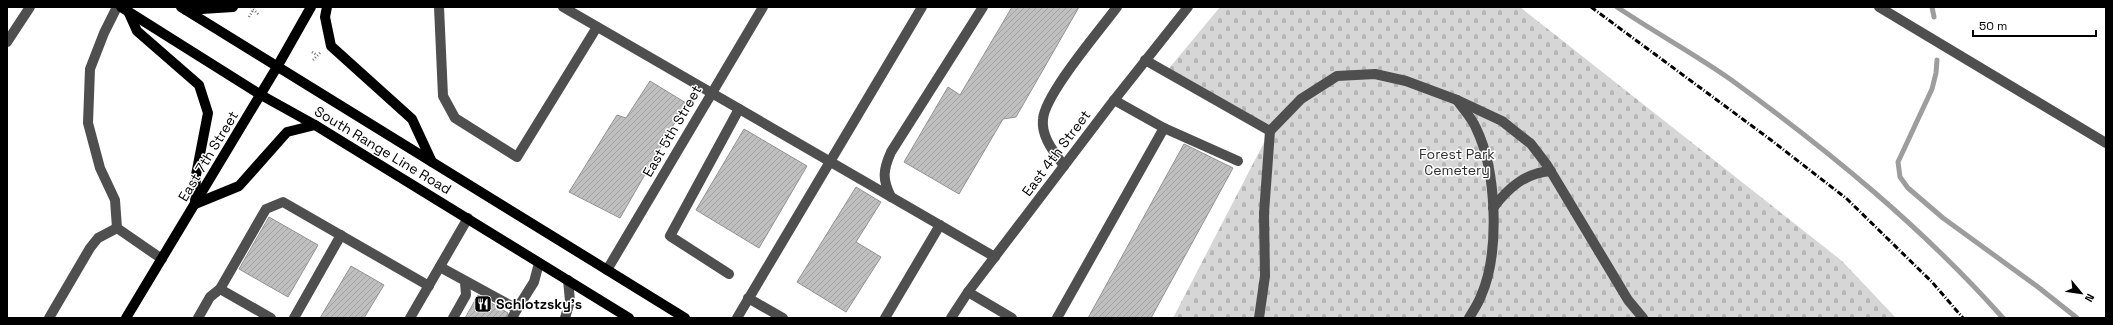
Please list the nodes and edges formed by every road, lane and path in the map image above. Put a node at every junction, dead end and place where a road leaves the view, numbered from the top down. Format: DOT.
graph roads {
  1 [pos="30,7"];
  2 [pos="117,7"];
  3 [pos="233,7"];
  4 [pos="311,7"];
  5 [pos="327,7"];
  6 [pos="438,7"];
  7 [pos="563,7"];
  8 [pos="763,7"];
  9 [pos="922,7"];
  10 [pos="982,7"];
  11 [pos="1117,7"];
  12 [pos="1188,7"];
  13 [pos="1879,7"];
  14 [pos="183,8"];
  15 [pos="252,8"];
  16 [pos="124,9"];
  17 [pos="259,15"];
  18 [pos="249,17"];
  19 [pos="597,27"];
  20 [pos="7,42"];
  21 [pos="312,52"];
  22 [pos="322,52"];
  23 [pos="317,56"];
  24 [pos="312,60"];
  25 [pos="1145,60"];
  26 [pos="277,67"];
  27 [pos="711,92"];
  28 [pos="261,95"];
  29 [pos="1114,100"];
  30 [pos="1457,100"];
  31 [pos="739,109"];
  32 [pos="315,125"];
  33 [pos="1164,128"];
  34 [pos="1270,131"];
  35 [pos="2106,142"];
  36 [pos="830,161"];
  37 [pos="1238,161"];
  38 [pos="432,162"];
  39 [pos="1064,166"];
  40 [pos="1552,171"];
  41 [pos="891,197"];
  42 [pos="194,204"];
  43 [pos="1493,208"];
  44 [pos="468,218"];
  45 [pos="940,225"];
  46 [pos="117,228"];
  47 [pos="341,235"];
  48 [pos="995,256"];
  49 [pos="162,259"];
  50 [pos="539,263"];
  51 [pos="440,267"];
  52 [pos="607,270"];
  53 [pos="729,274"];
  54 [pos="568,280"];
  55 [pos="465,282"];
  56 [pos="429,286"];
  57 [pos="220,289"];
  58 [pos="968,292"];
  59 [pos="748,298"];
  60 [pos="517,309"];
  61 [pos="49,318"];
  62 [pos="126,318"];
  63 [pos="198,318"];
  64 [pos="271,318"];
  65 [pos="294,318"];
  66 [pos="410,318"];
  67 [pos="453,318"];
  68 [pos="512,318"];
  69 [pos="565,318"];
  70 [pos="629,318"];
  71 [pos="685,318"];
  72 [pos="737,318"];
  73 [pos="783,318"];
  74 [pos="886,318"];
  75 [pos="951,318"];
  76 [pos="1012,318"];
  77 [pos="1057,318"];
  78 [pos="1259,318"];
  79 [pos="1469,318"];
  80 [pos="1643,318"];
  1 -- 20 [label="street"];
  2 -- 46 [label="street"];
  3 -- 14 [label="main road"];
  4 -- 26 [label="main road, East 7th Street"];
  5 -- 38 [label="main road"];
  6 -- 19 [label="street"];
  7 -- 19 [label="street"];
  8 -- 27 [label="street, East 5th Street"];
  9 -- 36 [label="street"];
  10 -- 41 [label="street"];
  11 -- 39 [label="street"];
  12 -- 25 [label="street, East 4th Street"];
  13 -- 35 [label="street"];
  14 -- 26 [label="main road, South Range Line Road"];
  15 -- 17 [label="path"];
  15 -- 18 [label="path"];
  16 -- 28 [label="main road, South Range Line Road"];
  16 -- 42 [label="main road"];
  19 -- 27 [label="street"];
  21 -- 23 [label="path"];
  22 -- 23 [label="path"];
  23 -- 24 [label="path"];
  25 -- 29 [label="street, East 4th Street"];
  25 -- 34 [label="street"];
  26 -- 28 [label="main road, East 7th Street"];
  26 -- 38 [label="main road, South Range Line Road"];
  27 -- 31 [label="street"];
  27 -- 52 [label="street, East 5th Street"];
  28 -- 32 [label="main road, South Range Line Road"];
  28 -- 42 [label="main road, East 7th Street"];
  29 -- 33 [label="street"];
  29 -- 39 [label="street, East 4th Street"];
  30 -- 34 [label="street"];
  30 -- 40 [label="street"];
  30 -- 43 [label="street"];
  31 -- 36 [label="street"];
  31 -- 53 [label="street"];
  32 -- 42 [label="main road"];
  32 -- 44 [label="main road, South Range Line Road"];
  33 -- 37 [label="street"];
  33 -- 77 [label="street"];
  34 -- 78 [label="street"];
  36 -- 41 [label="street"];
  36 -- 59 [label="street"];
  38 -- 52 [label="main road, South Range Line Road"];
  39 -- 48 [label="street, East 4th Street"];
  40 -- 43 [label="street"];
  40 -- 80 [label="street"];
  41 -- 45 [label="street"];
  42 -- 49 [label="main road, East 7th Street"];
  43 -- 79 [label="street"];
  44 -- 50 [label="main road, South Range Line Road"];
  44 -- 51 [label="street"];
  45 -- 48 [label="street"];
  45 -- 74 [label="street"];
  46 -- 49 [label="street"];
  46 -- 61 [label="street"];
  47 -- 56 [label="street"];
  47 -- 57 [label="street"];
  47 -- 65 [label="street"];
  48 -- 58 [label="street, East 4th Street"];
  49 -- 62 [label="main road, East 7th Street"];
  50 -- 54 [label="main road, South Range Line Road"];
  50 -- 60 [label="street"];
  51 -- 55 [label="street"];
  51 -- 56 [label="street"];
  52 -- 71 [label="main road, South Range Line Road"];
  54 -- 69 [label="street"];
  54 -- 70 [label="main road, South Range Line Road"];
  55 -- 60 [label="street"];
  55 -- 67 [label="street"];
  56 -- 66 [label="street"];
  57 -- 63 [label="street"];
  57 -- 64 [label="street"];
  58 -- 75 [label="street, East 4th Street"];
  58 -- 76 [label="street"];
  59 -- 72 [label="street"];
  59 -- 73 [label="street"];
  60 -- 68 [label="street"];
}
